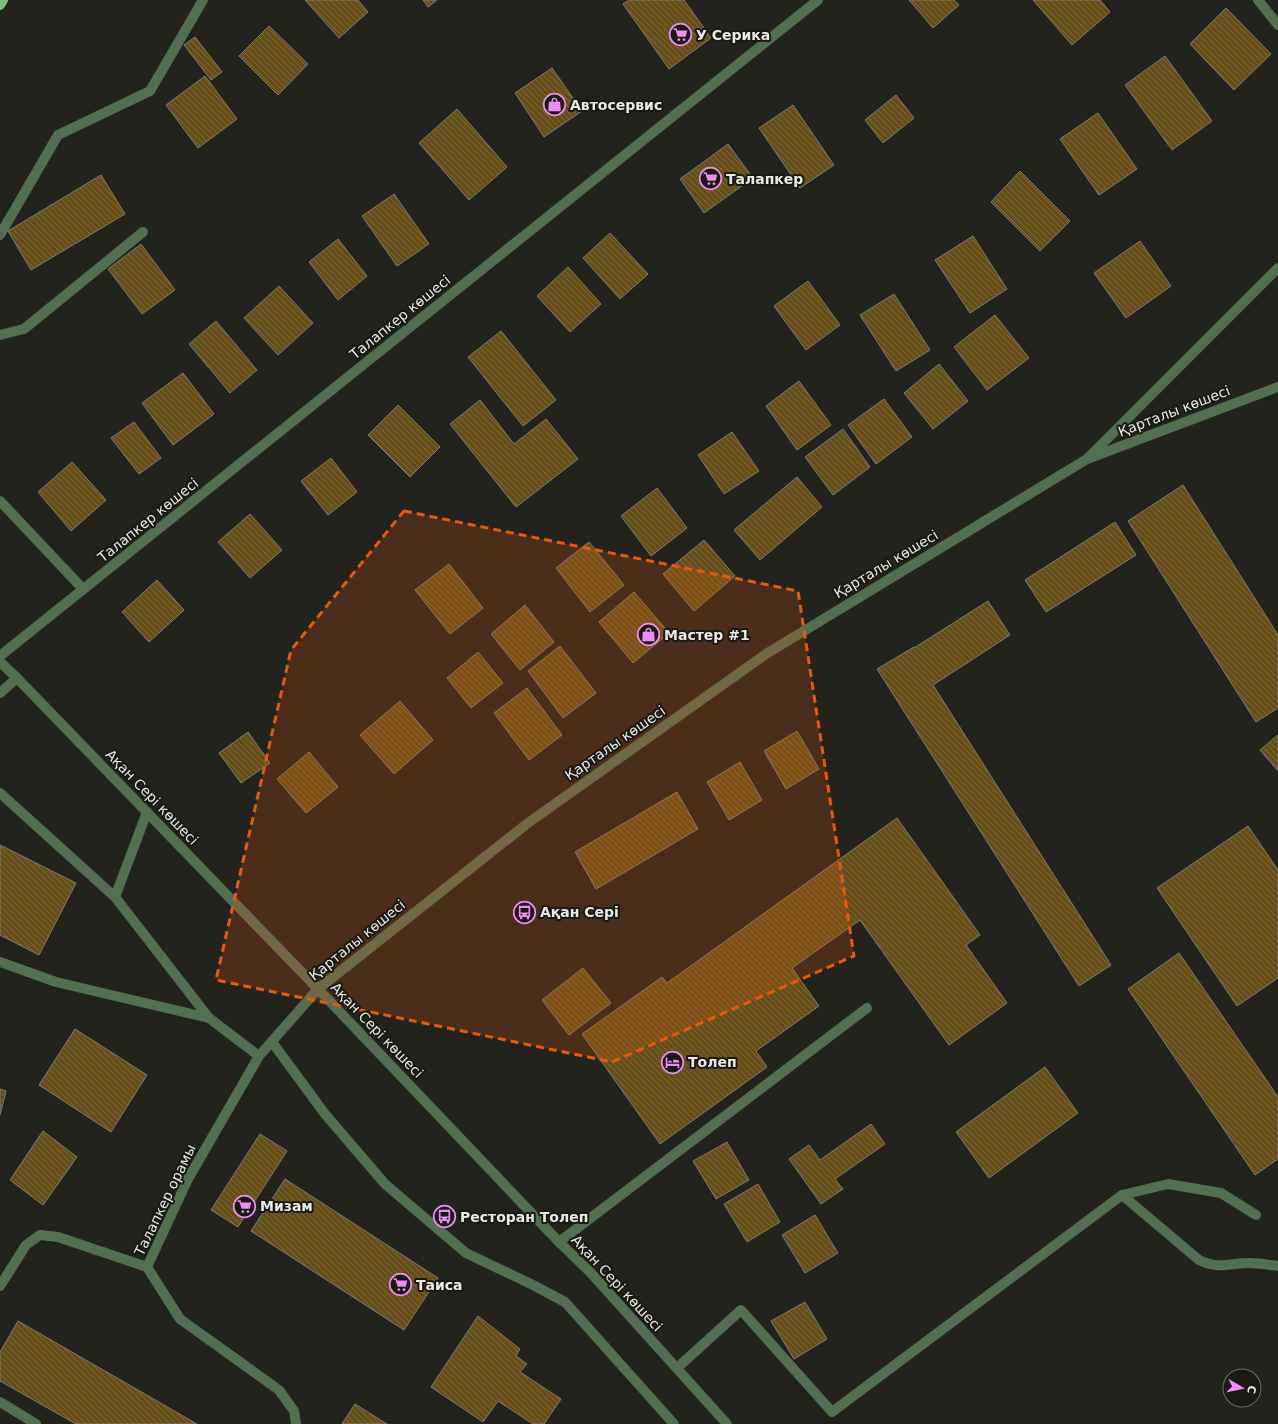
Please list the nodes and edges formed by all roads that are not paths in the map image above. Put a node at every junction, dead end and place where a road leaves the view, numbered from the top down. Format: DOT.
graph roads {
  1 [pos="3,0"];
  2 [pos="203,0"];
  3 [pos="818,0"];
  4 [pos="1258,0"];
  5 [pos="0,5"];
  6 [pos="1278,24"];
  7 [pos="143,232"];
  8 [pos="0,235"];
  9 [pos="1278,268"];
  10 [pos="0,335"];
  11 [pos="1278,387"];
  12 [pos="1088,459"];
  13 [pos="0,501"];
  14 [pos="83,589"];
  15 [pos="0,656"];
  16 [pos="0,662"];
  17 [pos="17,678"];
  18 [pos="0,693"];
  19 [pos="0,793"];
  20 [pos="147,812"];
  21 [pos="115,897"];
  22 [pos="0,962"];
  23 [pos="318,988"];
  24 [pos="868,1008"];
  25 [pos="209,1018"];
  26 [pos="272,1042"];
  27 [pos="259,1056"];
  28 [pos="1122,1195"];
  29 [pos="1256,1214"];
  30 [pos="559,1242"];
  31 [pos="1278,1266"];
  32 [pos="148,1267"];
  33 [pos="0,1286"];
  34 [pos="676,1368"];
  35 [pos="0,1402"];
  36 [pos="723,1423"];
  37 [pos="36,1424"];
  38 [pos="296,1424"];
  39 [pos="674,1424"];
  1 -- 5 [label="main road"];
  2 -- 8 [label="street"];
  3 -- 14 [label="street, Талапкер көшесі"];
  4 -- 6 [label="street"];
  7 -- 10 [label="street"];
  9 -- 12 [label="street"];
  11 -- 12 [label="street, Қарталы көшесі"];
  12 -- 23 [label="street, Қарталы көшесі"];
  13 -- 14 [label="street"];
  14 -- 15 [label="street, Талапкер көшесі"];
  16 -- 17 [label="street, Ақан Сері көшесі"];
  17 -- 18 [label="street"];
  17 -- 20 [label="street, Ақан Сері көшесі"];
  19 -- 21 [label="street"];
  20 -- 21 [label="street"];
  20 -- 23 [label="street, Ақан Сері көшесі"];
  21 -- 25 [label="street"];
  22 -- 25 [label="street"];
  23 -- 26 [label="street, Қарталы көшесі"];
  23 -- 30 [label="street, Ақан Сері көшесі"];
  24 -- 30 [label="street"];
  25 -- 27 [label="street"];
  26 -- 27 [label="street, Қарталы көшесі"];
  26 -- 39 [label="street"];
  27 -- 32 [label="street, Талапкер орамы"];
  28 -- 29 [label="street"];
  28 -- 31 [label="street"];
  28 -- 34 [label="street"];
  30 -- 34 [label="street, Ақан Сері көшесі"];
  32 -- 33 [label="street"];
  32 -- 38 [label="street, Талапкер орамы"];
  34 -- 36 [label="street, Ақан Сері көшесі"];
  35 -- 37 [label="street"];
}
